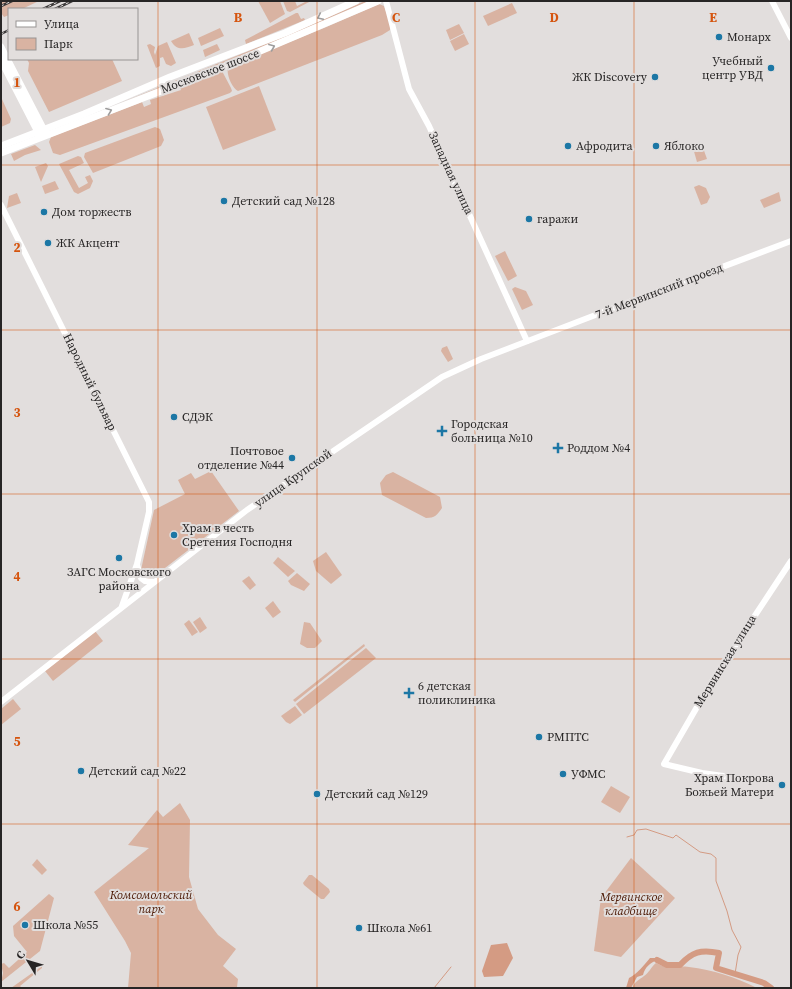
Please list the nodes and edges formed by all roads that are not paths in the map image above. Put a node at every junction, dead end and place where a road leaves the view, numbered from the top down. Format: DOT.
graph roads {
  1 [pos="356,1"];
  2 [pos="378,1"];
  3 [pos="386,1"];
  4 [pos="772,1"];
  5 [pos="791,38"];
  6 [pos="1,47"];
  7 [pos="1,60"];
  8 [pos="42,134"];
  9 [pos="1,146"];
  10 [pos="1,153"];
  11 [pos="1,205"];
  12 [pos="791,241"];
  13 [pos="527,341"];
  14 [pos="791,561"];
  15 [pos="137,564"];
  16 [pos="154,582"];
  17 [pos="128,591"];
  18 [pos="135,596"];
  19 [pos="121,608"];
  20 [pos="1,702"];
  21 [pos="745,779"];
  1 -- 8 [label="main road, Московское шоссе, one-way"];
  8 -- 2 [label="main road, Московское шоссе, one-way"];
  3 -- 13 [label="street, Западная улица"];
  4 -- 5 [label="street"];
  6 -- 8 [label="main road"];
  7 -- 8 [label="main road"];
  8 -- 9 [label="main road, Московское шоссе"];
  8 -- 10 [label="main road, Московское шоссе"];
  11 -- 15 [label="street, Народный бульвар"];
  12 -- 13 [label="street, 7-й Мервинский проезд"];
  13 -- 16 [label="street, улица Крупской"];
  14 -- 21 [label="street, Мервинская улица"];
  15 -- 16 [label="street"];
  15 -- 17 [label="street, Народный бульвар"];
  16 -- 18 [label="street, улица Крупской"];
  17 -- 18 [label="street"];
  17 -- 19 [label="street, Народный бульвар"];
  18 -- 19 [label="street, улица Крупской"];
  19 -- 20 [label="street, улица Крупской"];
}
